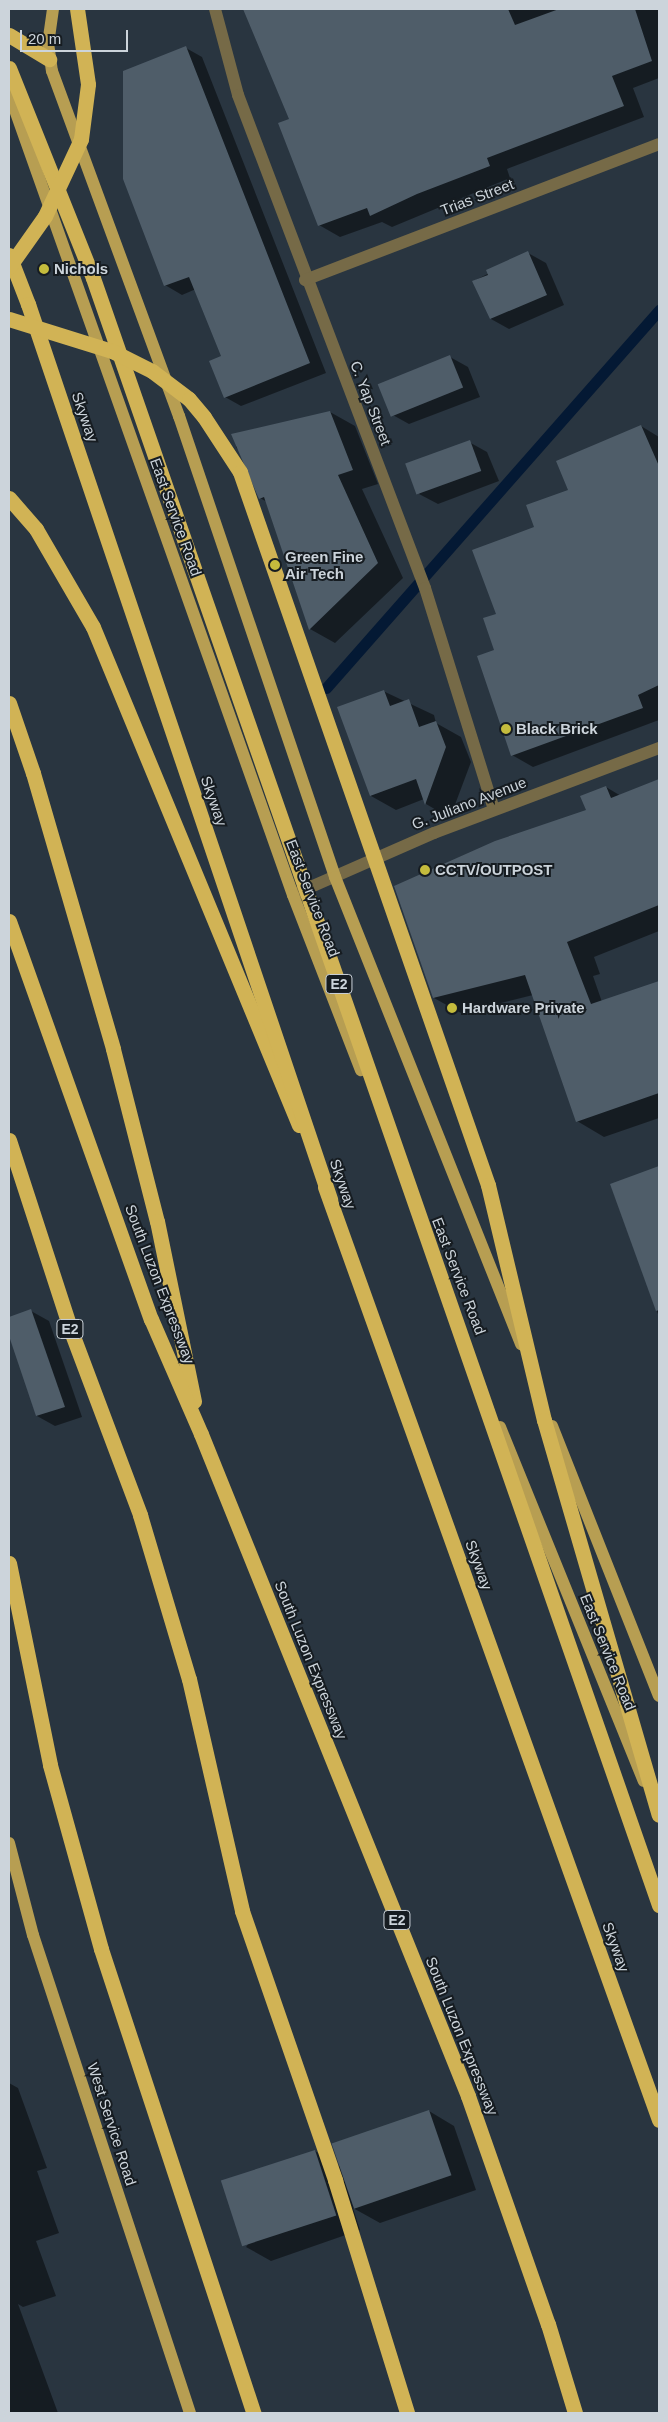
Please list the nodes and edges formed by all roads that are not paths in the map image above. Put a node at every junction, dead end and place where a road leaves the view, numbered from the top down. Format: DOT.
graph roads {
  1 [pos="54,9"];
  2 [pos="77,9"];
  3 [pos="215,9"];
  4 [pos="9,35"];
  5 [pos="49,59"];
  6 [pos="9,68"];
  7 [pos="9,93"];
  8 [pos="659,144"];
  9 [pos="9,255"];
  10 [pos="9,267"];
  11 [pos="305,280"];
  12 [pos="9,319"];
  13 [pos="9,498"];
  14 [pos="9,703"];
  15 [pos="659,748"];
  16 [pos="494,810"];
  17 [pos="335,877"];
  18 [pos="293,895"];
  19 [pos="9,921"];
  20 [pos="9,1140"];
  21 [pos="330,1199"];
  22 [pos="201,1434"];
  23 [pos="9,1563"];
  24 [pos="659,1696"];
  25 [pos="659,1815"];
  26 [pos="9,1843"];
  27 [pos="659,1905"];
  28 [pos="659,2120"];
  29 [pos="190,2413"];
  30 [pos="254,2413"];
  31 [pos="407,2413"];
  32 [pos="575,2413"];
  1 -- 5 [label="main road, East Service Road"];
  2 -- 10 [label="highway, bridge"];
  3 -- 11 [label="street, C. Yap Street"];
  4 -- 5 [label="highway"];
  5 -- 17 [label="main road, East Service Road"];
  6 -- 27 [label="highway, E2, bridge"];
  7 -- 18 [label="main road, East Service Road"];
  8 -- 11 [label="street, Trias Street"];
  9 -- 21 [label="highway, Skyway, bridge"];
  11 -- 16 [label="street, C. Yap Street"];
  12 -- 25 [label="highway, bridge"];
  13 -- 21 [label="highway, bridge"];
  14 -- 22 [label="highway"];
  15 -- 16 [label="street, G. Juliano Avenue"];
  16 -- 17 [label="street, G. Juliano Avenue"];
  17 -- 18 [label="street, G. Juliano Avenue"];
  17 -- 24 [label="main road, East Service Road"];
  18 -- 25 [label="main road, East Service Road"];
  19 -- 22 [label="highway, South Luzon Expressway / E2"];
  20 -- 31 [label="highway, E2"];
  21 -- 28 [label="highway, Skyway"];
  22 -- 32 [label="highway, South Luzon Expressway / E2"];
  23 -- 30 [label="highway"];
  26 -- 29 [label="main road, West Service Road"];
}
